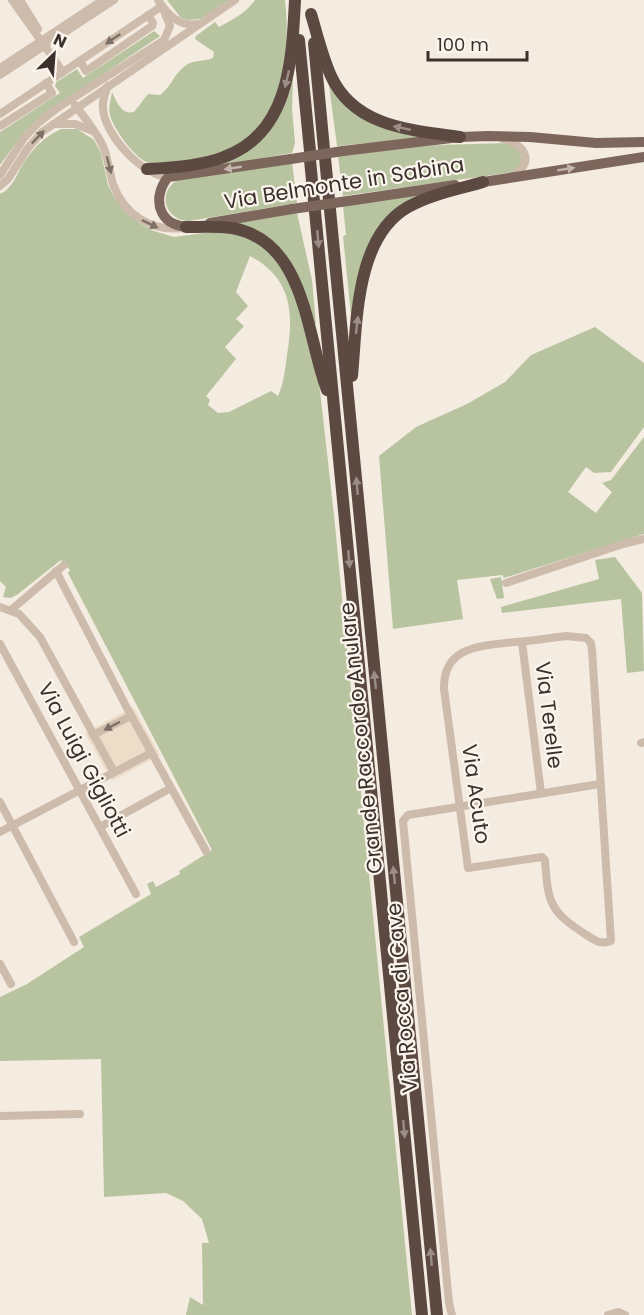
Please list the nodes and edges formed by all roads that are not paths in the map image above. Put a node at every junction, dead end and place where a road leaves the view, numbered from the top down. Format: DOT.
graph roads {
  1 [pos="12,0"];
  2 [pos="20,0"];
  3 [pos="104,0"];
  4 [pos="114,0"];
  5 [pos="235,0"];
  6 [pos="295,0"];
  7 [pos="309,0"];
  8 [pos="160,3"];
  9 [pos="311,14"];
  10 [pos="201,24"];
  11 [pos="43,43"];
  12 [pos="0,68"];
  13 [pos="63,72"];
  14 [pos="0,75"];
  15 [pos="46,83"];
  16 [pos="108,86"];
  17 [pos="86,96"];
  18 [pos="74,103"];
  19 [pos="0,114"];
  20 [pos="53,124"];
  21 [pos="107,125"];
  22 [pos="0,126"];
  23 [pos="94,131"];
  24 [pos="488,136"];
  25 [pos="460,137"];
  26 [pos="644,142"];
  27 [pos="644,157"];
  28 [pos="204,162"];
  29 [pos="147,169"];
  30 [pos="0,175"];
  31 [pos="168,177"];
  32 [pos="509,178"];
  33 [pos="483,182"];
  34 [pos="0,186"];
  35 [pos="186,227"];
  36 [pos="349,405"];
  37 [pos="334,410"];
  38 [pos="644,539"];
  39 [pos="64,565"];
  40 [pos="56,571"];
  41 [pos="506,583"];
  42 [pos="0,607"];
  43 [pos="12,610"];
  44 [pos="522,642"];
  45 [pos="0,644"];
  46 [pos="131,716"];
  47 [pos="93,735"];
  48 [pos="151,753"];
  49 [pos="114,772"];
  50 [pos="600,784"];
  51 [pos="171,788"];
  52 [pos="79,790"];
  53 [pos="541,793"];
  54 [pos="0,801"];
  55 [pos="460,808"];
  56 [pos="13,826"];
  57 [pos="100,827"];
  58 [pos="0,832"];
  59 [pos="206,851"];
  60 [pos="136,894"];
  61 [pos="75,942"];
  62 [pos="0,964"];
  63 [pos="11,984"];
  64 [pos="80,1114"];
  65 [pos="0,1116"];
  66 [pos="422,1315"];
  67 [pos="436,1315"];
  68 [pos="452,1315"];
  69 [pos="608,1315"];
  70 [pos="625,1315"];
  1 -- 11 [label="street"];
  2 -- 11 [label="street"];
  3 -- 11 [label="street"];
  4 -- 11 [label="street"];
  5 -- 10 [label="street"];
  6 -- 28 [label="highway, one-way"];
  6 -- 37 [label="highway, Grande Raccordo Anulare, one-way"];
  7 -- 9 [label="highway, Grande Raccordo Anulare"];
  8 -- 10 [label="street"];
  8 -- 13 [label="street, one-way"];
  8 -- 17 [label="street"];
  25 -- 9 [label="highway, one-way"];
  9 -- 36 [label="highway, Grande Raccordo Anulare"];
  10 -- 16 [label="street"];
  11 -- 12 [label="street"];
  11 -- 13 [label="street"];
  11 -- 14 [label="street"];
  13 -- 15 [label="street"];
  15 -- 19 [label="street"];
  15 -- 22 [label="street"];
  16 -- 17 [label="street"];
  16 -- 21 [label="street"];
  17 -- 18 [label="street"];
  17 -- 21 [label="street, Via Belmonte in Sabina"];
  18 -- 20 [label="street"];
  18 -- 23 [label="street, Via Belmonte in Sabina"];
  18 -- 30 [label="street"];
  20 -- 23 [label="street"];
  34 -- 20 [label="street, one-way"];
  21 -- 29 [label="street, Via Belmonte in Sabina"];
  23 -- 35 [label="street, Via Belmonte in Sabina, one-way"];
  24 -- 25 [label="main road, Via Belmonte in Sabina"];
  24 -- 26 [label="main road, Via Belmonte in Sabina"];
  24 -- 32 [label="street, Via Belmonte in Sabina"];
  25 -- 31 [label="main road, Via Belmonte in Sabina, one-way, bridge"];
  32 -- 27 [label="main road, Via Belmonte in Sabina, one-way"];
  28 -- 29 [label="highway"];
  28 -- 31 [label="highway"];
  29 -- 31 [label="street, Via Belmonte in Sabina"];
  31 -- 35 [label="main road"];
  32 -- 33 [label="main road, Via Belmonte in Sabina"];
  33 -- 35 [label="main road, Via Belmonte in Sabina, bridge"];
  36 -- 33 [label="highway, one-way"];
  35 -- 37 [label="highway"];
  67 -- 36 [label="highway, Grande Raccordo Anulare, one-way"];
  37 -- 66 [label="highway, Grande Raccordo Anulare, one-way"];
  38 -- 41 [label="street"];
  39 -- 40 [label="street"];
  40 -- 43 [label="street"];
  40 -- 46 [label="street"];
  42 -- 43 [label="street"];
  43 -- 47 [label="street"];
  44 -- 50 [label="street, Via Acuto"];
  44 -- 53 [label="street, Via Terelle"];
  44 -- 55 [label="street, Via Acuto"];
  45 -- 52 [label="street, Via Luigi Gigliotti"];
  46 -- 47 [label="street, one-way"];
  46 -- 48 [label="street"];
  47 -- 49 [label="street"];
  48 -- 49 [label="street"];
  48 -- 51 [label="street"];
  49 -- 52 [label="street"];
  50 -- 53 [label="street, Via Rocca di Cave"];
  50 -- 55 [label="street, Via Acuto"];
  51 -- 57 [label="street"];
  51 -- 59 [label="street"];
  52 -- 56 [label="street"];
  52 -- 57 [label="street, Via Luigi Gigliotti"];
  53 -- 55 [label="street, Via Rocca di Cave"];
  54 -- 56 [label="street"];
  55 -- 68 [label="street, Via Rocca di Cave"];
  56 -- 58 [label="street"];
  56 -- 61 [label="street"];
  57 -- 60 [label="street, Via Luigi Gigliotti"];
  62 -- 63 [label="street"];
  64 -- 65 [label="street"];
  69 -- 70 [label="street"];
}
